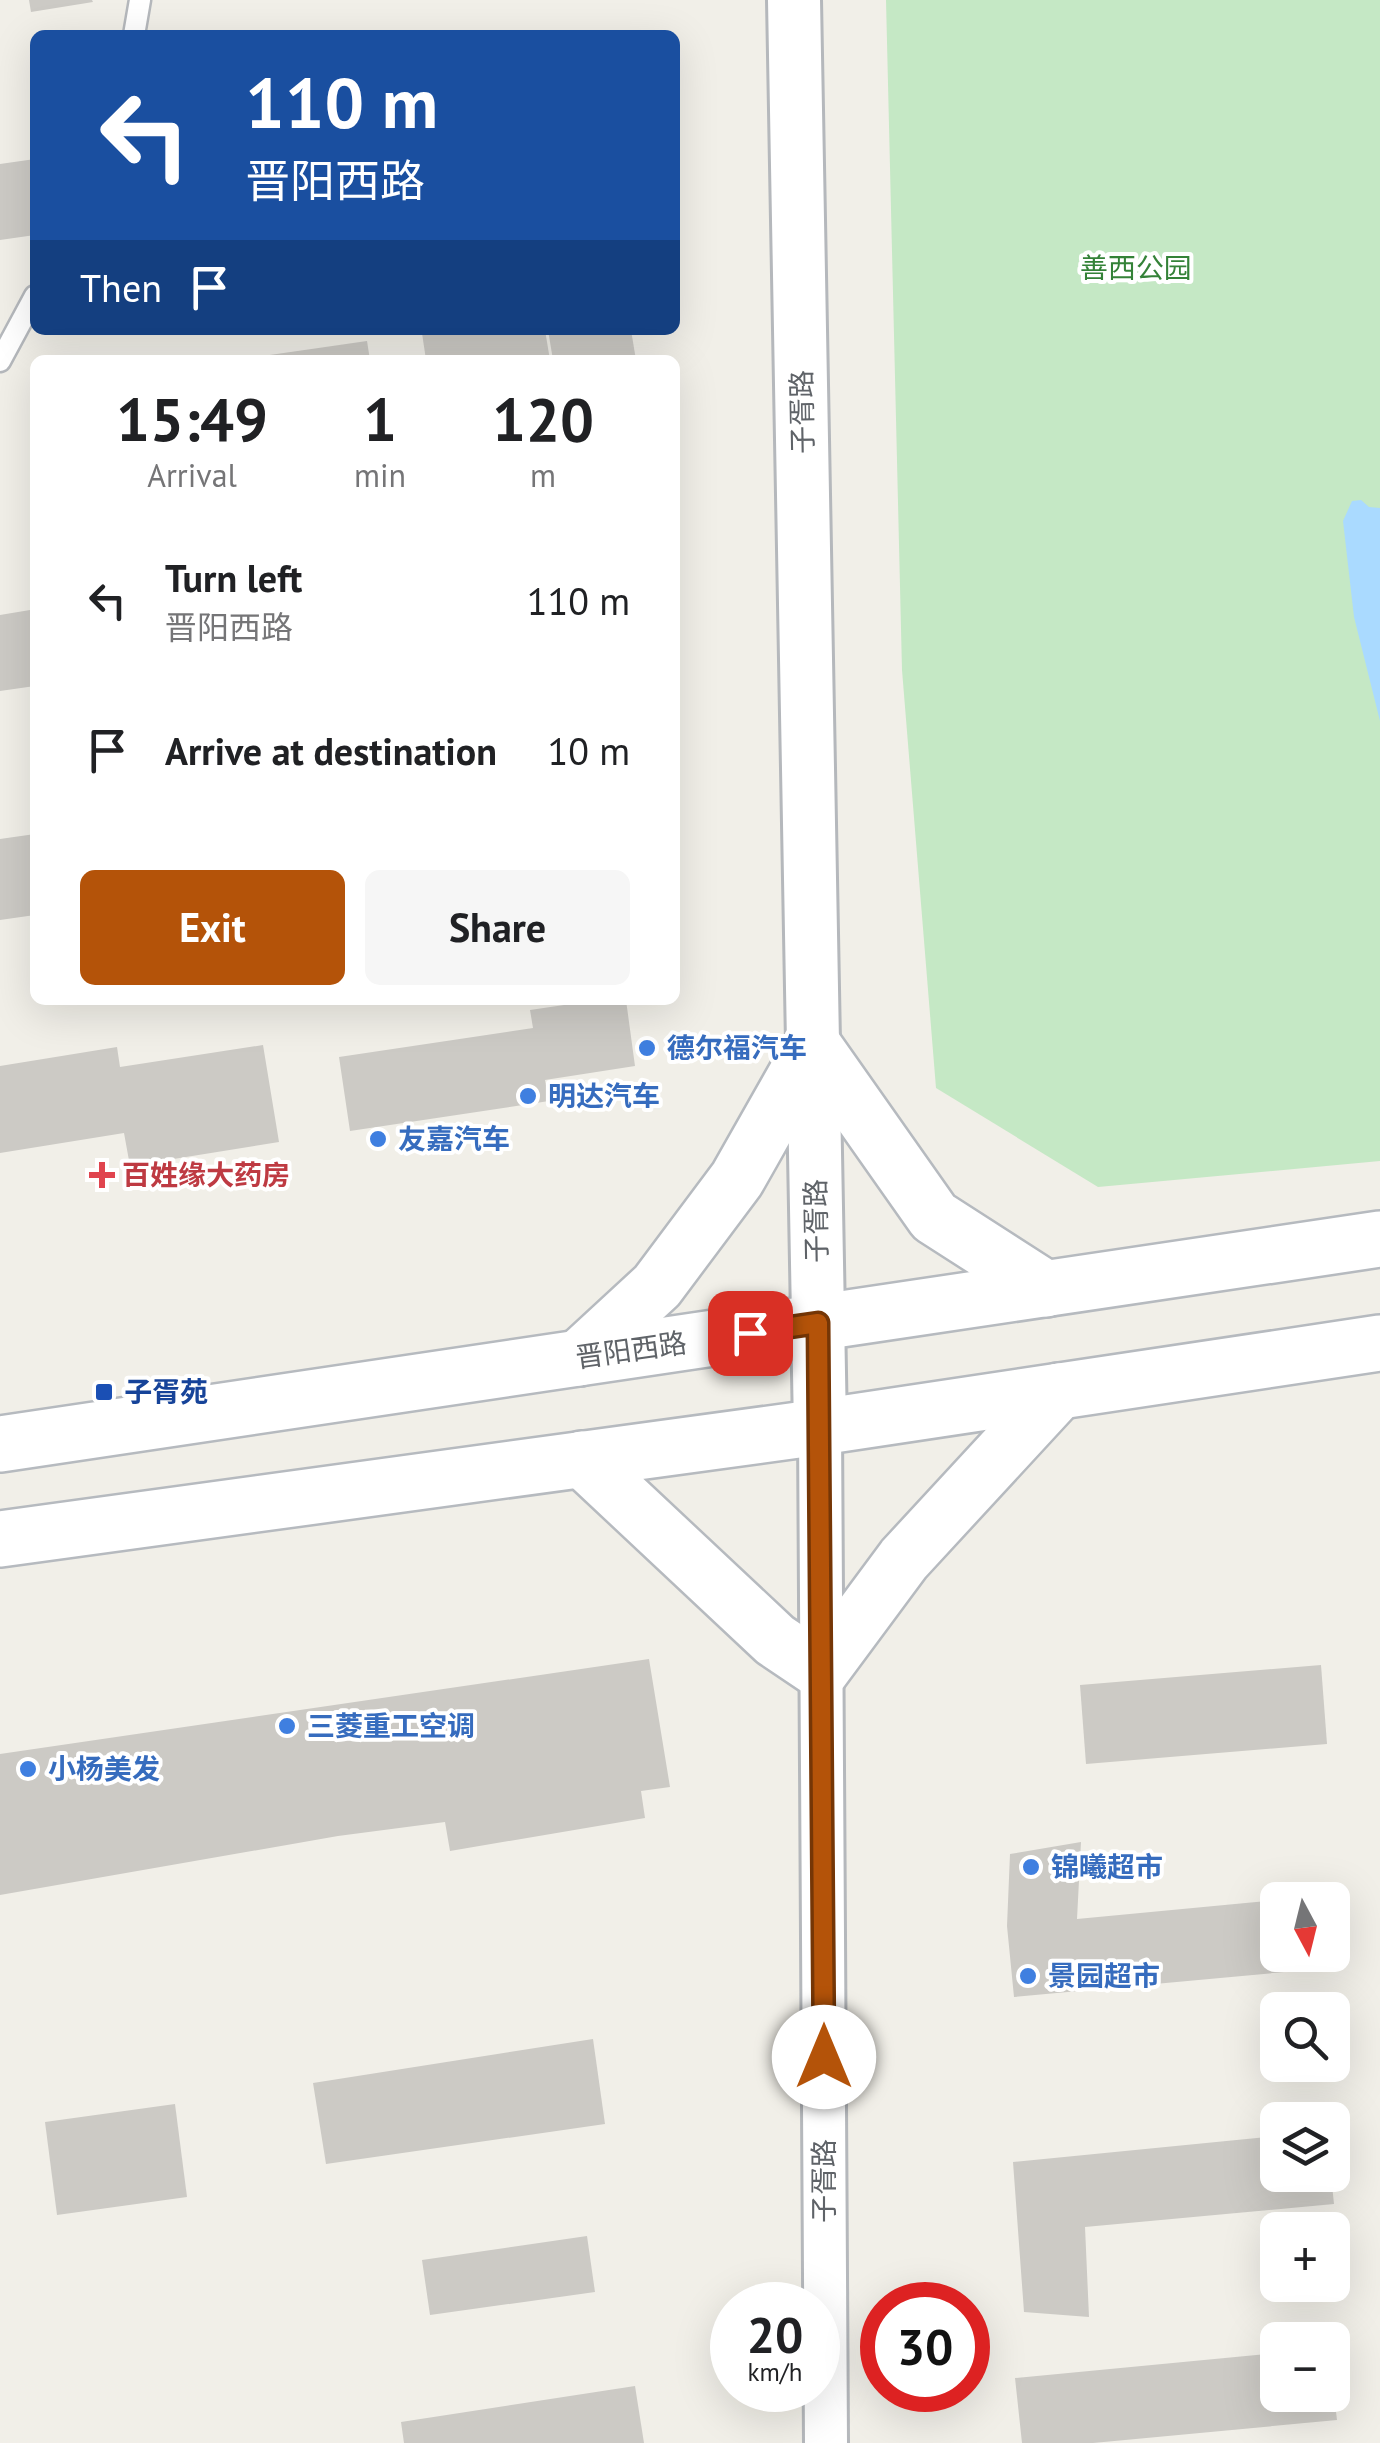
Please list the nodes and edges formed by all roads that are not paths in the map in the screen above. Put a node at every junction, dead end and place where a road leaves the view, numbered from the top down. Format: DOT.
graph roads {
  1 [pos="140,0"];
  2 [pos="794,0"];
  3 [pos="135,30"];
  4 [pos="30,305"];
  5 [pos="0,361"];
  6 [pos="813,1045"];
  7 [pos="1371,1240"];
  8 [pos="1046,1289"];
  9 [pos="818,1323"];
  10 [pos="1363,1346"];
  11 [pos="580,1358"];
  12 [pos="1059,1391"];
  13 [pos="820,1427"];
  14 [pos="0,1444"];
  15 [pos="582,1459"];
  16 [pos="0,1539"];
  17 [pos="821,1672"];
  18 [pos="826,2443"];
  1 -- 3 [label="lane"];
  2 -- 6 [label="street, 子胥路"];
  4 -- 5 [label="lane"];
  6 -- 8 [label="main road"];
  6 -- 9 [label="street, 子胥路"];
  6 -- 11 [label="main road"];
  7 -- 8 [label="main road, 晋阳西路"];
  8 -- 9 [label="main road, 晋阳西路"];
  9 -- 11 [label="main road, 晋阳西路"];
  9 -- 13 [label="street, 子胥路"];
  10 -- 12 [label="main road"];
  11 -- 14 [label="main road, 晋阳西路"];
  12 -- 13 [label="main road"];
  12 -- 17 [label="main road"];
  13 -- 15 [label="main road"];
  13 -- 17 [label="street, 子胥路"];
  15 -- 16 [label="main road"];
  15 -- 17 [label="main road"];
  17 -- 18 [label="street, 子胥路"];
}
